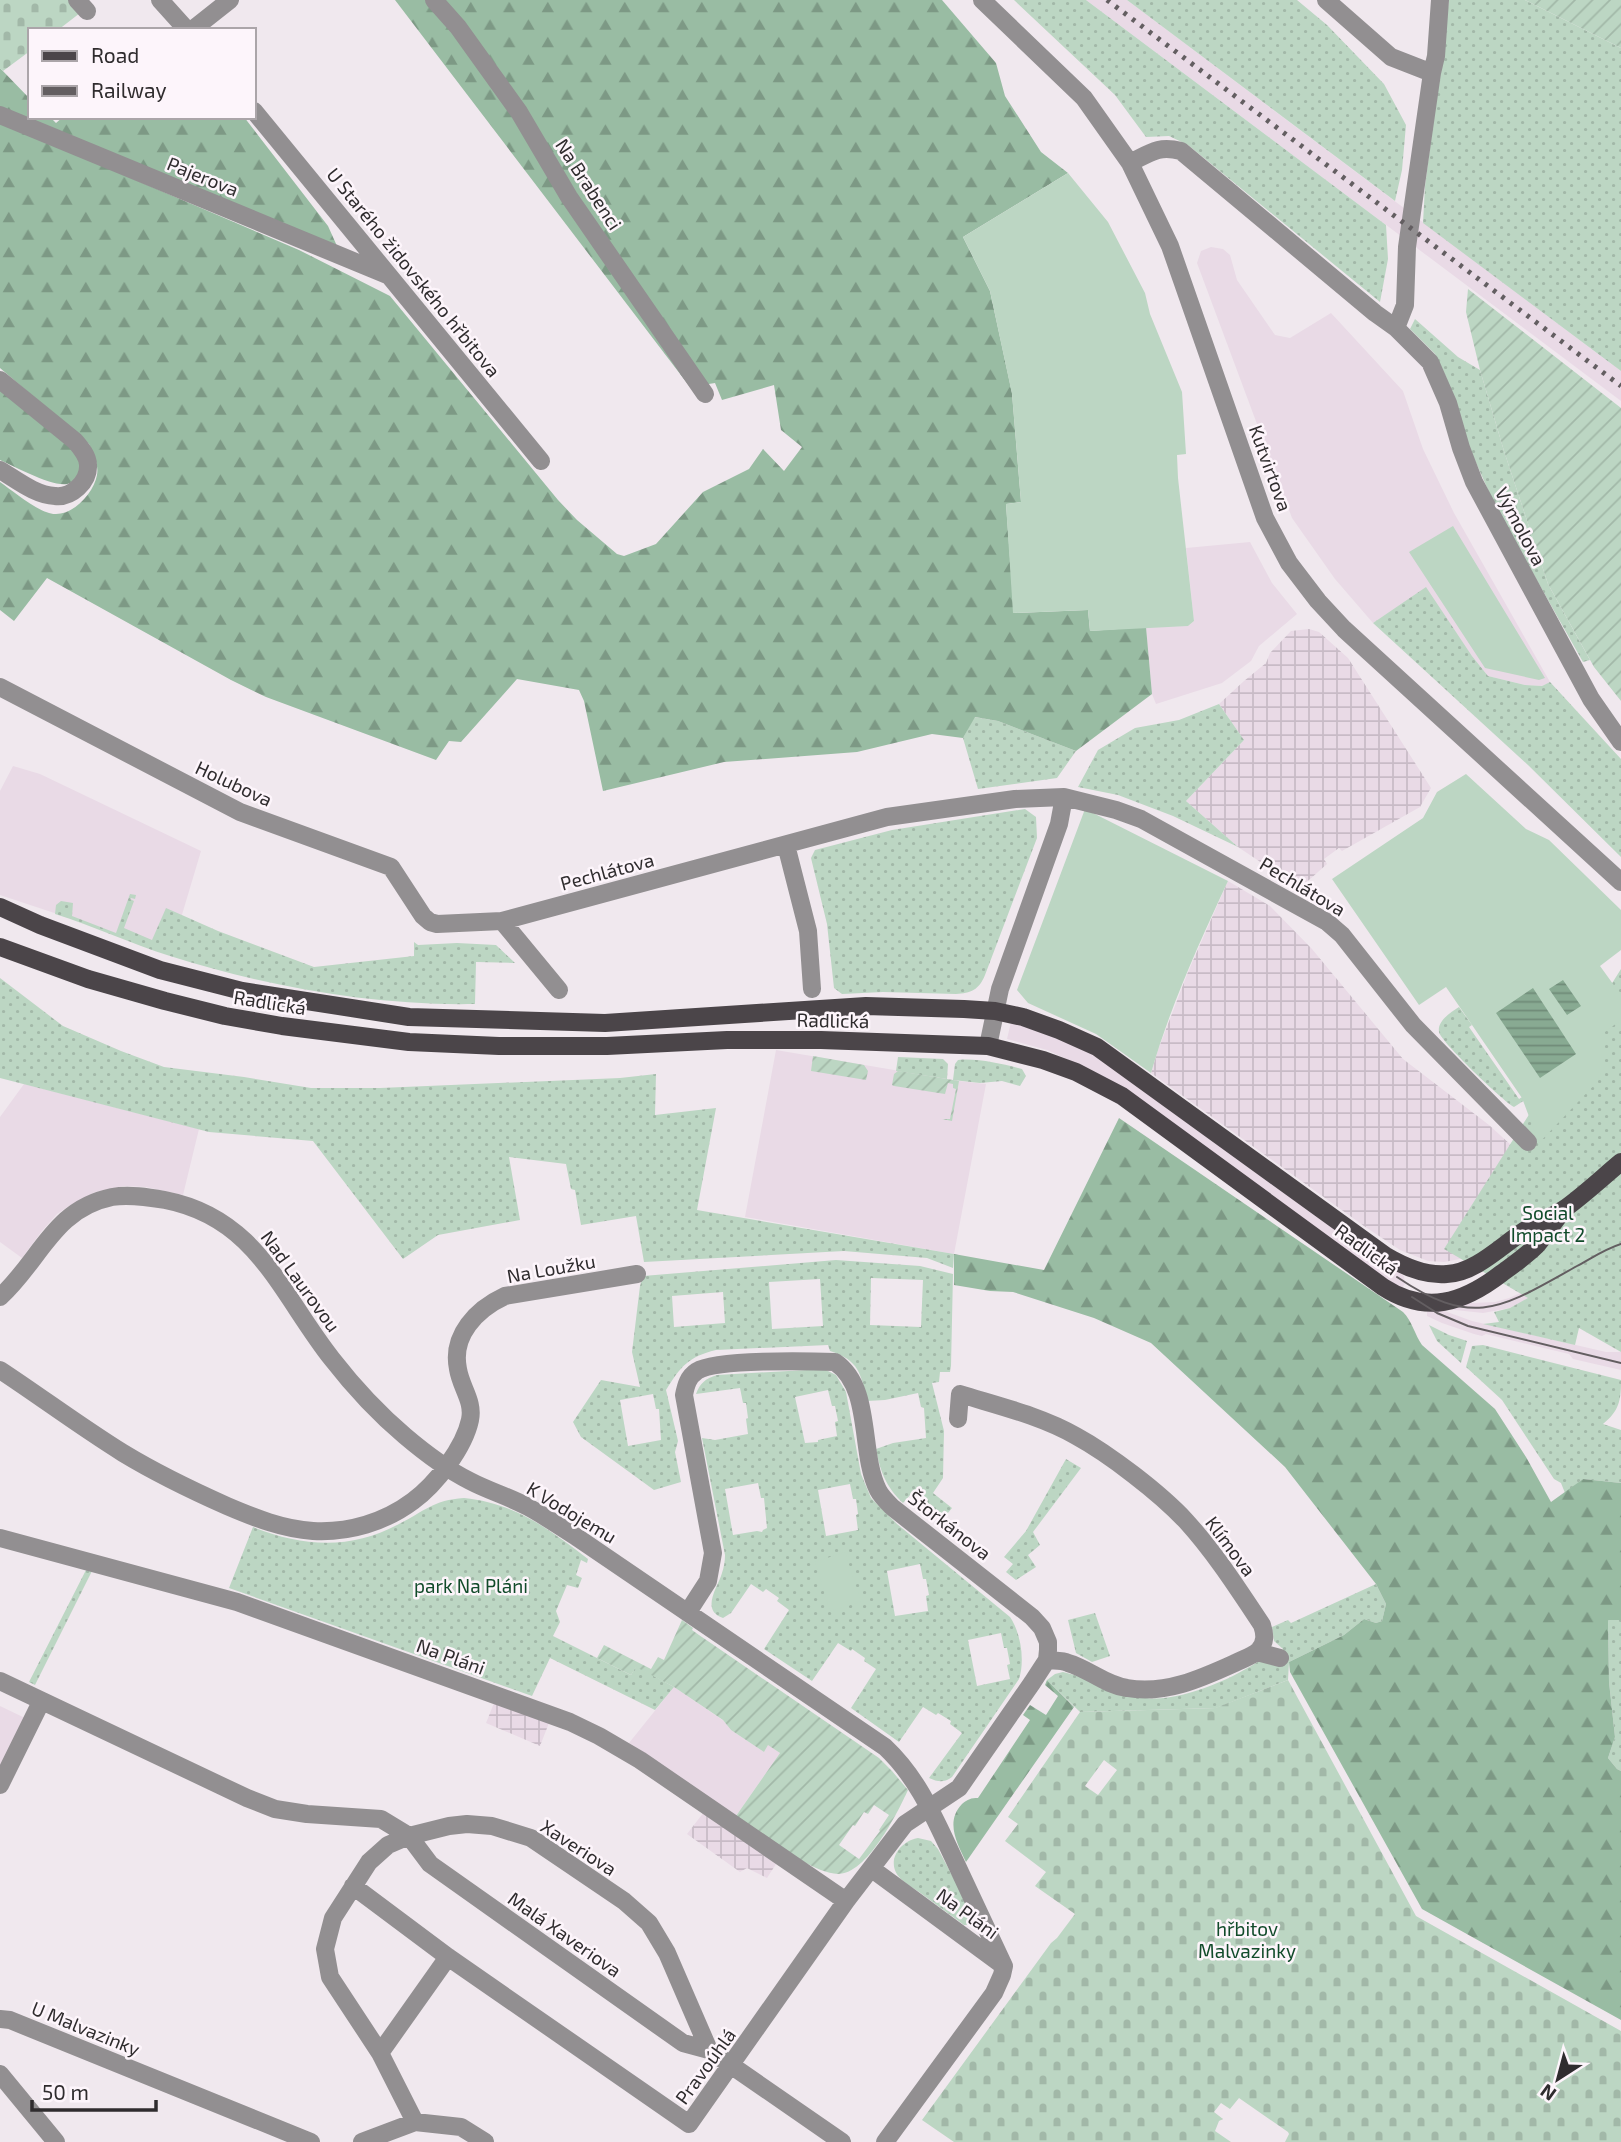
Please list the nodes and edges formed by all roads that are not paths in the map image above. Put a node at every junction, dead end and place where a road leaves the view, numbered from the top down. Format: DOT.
graph roads {
  1 [pos="160,0"];
  2 [pos="230,0"];
  3 [pos="433,0"];
  4 [pos="982,0"];
  5 [pos="1326,0"];
  6 [pos="1440,0"];
  7 [pos="185,28"];
  8 [pos="195,28"];
  9 [pos="1432,73"];
  10 [pos="256,113"];
  11 [pos="0,115"];
  12 [pos="1130,163"];
  13 [pos="390,277"];
  14 [pos="1396,328"];
  15 [pos="0,380"];
  16 [pos="705,394"];
  17 [pos="541,461"];
  18 [pos="0,470"];
  19 [pos="0,687"];
  20 [pos="1621,743"];
  21 [pos="1064,797"];
  22 [pos="786,845"];
  23 [pos="1621,882"];
  24 [pos="0,907"];
  25 [pos="502,921"];
  26 [pos="438,924"];
  27 [pos="0,947"];
  28 [pos="812,989"];
  29 [pos="559,990"];
  30 [pos="995,1011"];
  31 [pos="988,1046"];
  32 [pos="1528,1142"];
  33 [pos="1621,1162"];
  34 [pos="1566,1208"];
  35 [pos="637,1274"];
  36 [pos="0,1297"];
  37 [pos="0,1370"];
  38 [pos="958,1419"];
  39 [pos="446,1468"];
  40 [pos="0,1538"];
  41 [pos="688,1612"];
  42 [pos="1257,1652"];
  43 [pos="1280,1658"];
  44 [pos="1047,1660"];
  45 [pos="0,1681"];
  46 [pos="41,1702"];
  47 [pos="0,1785"];
  48 [pos="929,1807"];
  49 [pos="409,1836"];
  50 [pos="872,1869"];
  51 [pos="353,1886"];
  52 [pos="846,1902"];
  53 [pos="448,1957"];
  54 [pos="1004,1966"];
  55 [pos="0,2019"];
  56 [pos="709,2050"];
  57 [pos="380,2053"];
  58 [pos="732,2066"];
  59 [pos="0,2074"];
  60 [pos="415,2122"];
  61 [pos="56,2142"];
  62 [pos="311,2142"];
  63 [pos="362,2142"];
  64 [pos="485,2142"];
  65 [pos="842,2142"];
  66 [pos="885,2142"];
  1 -- 7 [label="street"];
  2 -- 8 [label="street"];
  3 -- 16 [label="street, Na Brabenci"];
  4 -- 12 [label="street, Kutvirtova"];
  5 -- 9 [label="street"];
  6 -- 9 [label="street"];
  9 -- 14 [label="street"];
  10 -- 13 [label="street, U Starého židovského hřbitova"];
  11 -- 13 [label="street, Pajerova"];
  12 -- 14 [label="street, Výmolova"];
  12 -- 23 [label="street, Kutvirtova"];
  13 -- 17 [label="street, U Starého židovského hřbitova"];
  14 -- 20 [label="street, Výmolova"];
  15 -- 18 [label="street"];
  19 -- 26 [label="street, Holubova"];
  21 -- 22 [label="street, Pechlátova"];
  21 -- 30 [label="street"];
  21 -- 32 [label="street, Pechlátova"];
  22 -- 25 [label="street, Pechlátova"];
  22 -- 28 [label="street"];
  24 -- 30 [label="main road, Radlická"];
  25 -- 26 [label="street, Pechlátova"];
  25 -- 29 [label="street"];
  27 -- 31 [label="main road, Radlická"];
  30 -- 31 [label="street"];
  30 -- 34 [label="main road, Radlická"];
  31 -- 34 [label="main road, Radlická"];
  33 -- 34 [label="main road, Radlická"];
  35 -- 39 [label="street, Na Loužku"];
  36 -- 39 [label="street, Nad Laurovou"];
  37 -- 39 [label="street"];
  38 -- 42 [label="street, Klímova"];
  39 -- 41 [label="street, K Vodojemu"];
  40 -- 52 [label="street, Na Pláni"];
  41 -- 44 [label="street, Štorkánova"];
  41 -- 48 [label="street, K Vodojemu"];
  42 -- 43 [label="street"];
  42 -- 44 [label="street"];
  44 -- 48 [label="street"];
  45 -- 46 [label="street"];
  46 -- 47 [label="street"];
  46 -- 49 [label="street"];
  48 -- 50 [label="street, Pravoúhlá"];
  48 -- 54 [label="street, K Vodojemu"];
  49 -- 51 [label="street, Xaveriova"];
  49 -- 56 [label="street, Malá Xaveriova"];
  49 -- 56 [label="street, Xaveriova"];
  50 -- 52 [label="street, Pravoúhlá"];
  50 -- 54 [label="street, Na Pláni"];
  51 -- 53 [label="street, Pravoúhlá"];
  51 -- 57 [label="street, Xaveriova"];
  52 -- 58 [label="street, Pravoúhlá"];
  53 -- 57 [label="street"];
  53 -- 58 [label="street, Pravoúhlá"];
  54 -- 66 [label="street"];
  55 -- 62 [label="street, U Malvazinky"];
  56 -- 58 [label="street"];
  57 -- 60 [label="street, Xaveriova"];
  58 -- 65 [label="street"];
  59 -- 61 [label="street"];
  60 -- 63 [label="street"];
  60 -- 64 [label="street"];
}
